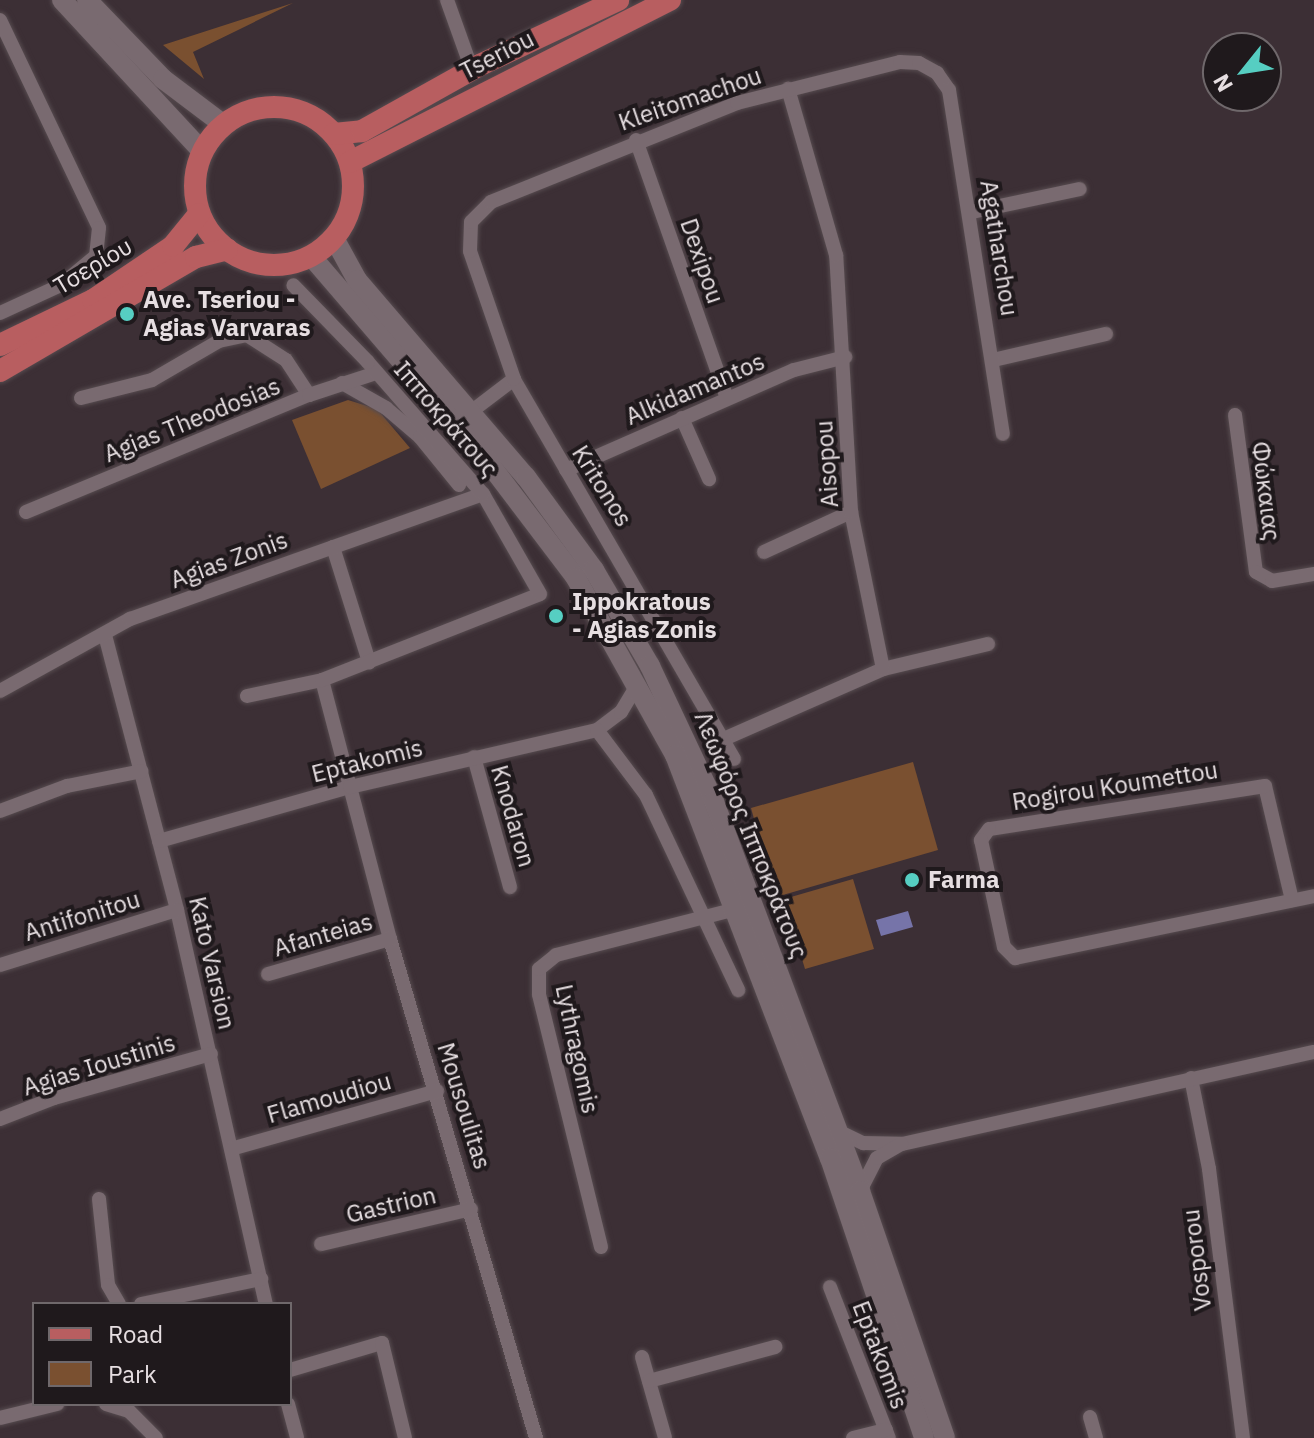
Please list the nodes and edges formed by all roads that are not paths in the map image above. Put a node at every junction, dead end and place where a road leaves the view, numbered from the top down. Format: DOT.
graph roads {
  1 [pos="62,0"];
  2 [pos="87,0"];
  3 [pos="447,0"];
  4 [pos="618,0"];
  5 [pos="670,0"];
  6 [pos="0,20"];
  7 [pos="472,70"];
  8 [pos="937,73"];
  9 [pos="788,89"];
  10 [pos="224,125"];
  11 [pos="334,134"];
  12 [pos="636,140"];
  13 [pos="202,151"];
  14 [pos="350,162"];
  15 [pos="1080,189"];
  16 [pos="972,212"];
  17 [pos="199,214"];
  18 [pos="471,222"];
  19 [pos="334,238"];
  20 [pos="227,249"];
  21 [pos="311,256"];
  22 [pos="293,285"];
  23 [pos="0,313"];
  24 [pos="1106,334"];
  25 [pos="0,345"];
  26 [pos="393,350"];
  27 [pos="845,357"];
  28 [pos="993,360"];
  29 [pos="0,371"];
  30 [pos="376,373"];
  31 [pos="514,379"];
  32 [pos="342,383"];
  33 [pos="309,395"];
  34 [pos="81,398"];
  35 [pos="727,398"];
  36 [pos="472,411"];
  37 [pos="1235,415"];
  38 [pos="682,418"];
  39 [pos="1003,434"];
  40 [pos="566,470"];
  41 [pos="709,479"];
  42 [pos="459,485"];
  43 [pos="483,494"];
  44 [pos="26,512"];
  45 [pos="851,512"];
  46 [pos="333,547"];
  47 [pos="764,552"];
  48 [pos="1314,574"];
  49 [pos="105,635"];
  50 [pos="988,644"];
  51 [pos="369,662"];
  52 [pos="883,669"];
  53 [pos="322,680"];
  54 [pos="637,685"];
  55 [pos="0,691"];
  56 [pos="247,696"];
  57 [pos="621,712"];
  58 [pos="655,717"];
  59 [pos="592,729"];
  60 [pos="726,738"];
  61 [pos="474,757"];
  62 [pos="734,759"];
  63 [pos="142,771"];
  64 [pos="350,787"];
  65 [pos="0,811"];
  66 [pos="159,841"];
  67 [pos="510,887"];
  68 [pos="1314,896"];
  69 [pos="1292,900"];
  70 [pos="737,909"];
  71 [pos="177,910"];
  72 [pos="707,915"];
  73 [pos="390,939"];
  74 [pos="0,965"];
  75 [pos="268,974"];
  76 [pos="738,990"];
  77 [pos="1314,1052"];
  78 [pos="211,1054"];
  79 [pos="1191,1078"];
  80 [pos="437,1091"];
  81 [pos="0,1119"];
  82 [pos="838,1131"];
  83 [pos="902,1144"];
  84 [pos="234,1148"];
  85 [pos="860,1191"];
  86 [pos="99,1199"];
  87 [pos="471,1209"];
  88 [pos="321,1244"];
  89 [pos="601,1247"];
  90 [pos="261,1279"];
  91 [pos="830,1287"];
  92 [pos="118,1302"];
  93 [pos="151,1302"];
  94 [pos="266,1302"];
  95 [pos="775,1347"];
  96 [pos="642,1357"];
  97 [pos="292,1369"];
  98 [pos="649,1381"];
  99 [pos="49,1406"];
  100 [pos="113,1406"];
  101 [pos="289,1406"];
  102 [pos="1090,1417"];
  103 [pos="0,1418"];
  104 [pos="887,1434"];
  105 [pos="156,1438"];
  106 [pos="297,1438"];
  107 [pos="405,1438"];
  108 [pos="536,1438"];
  109 [pos="665,1438"];
  110 [pos="853,1438"];
  111 [pos="924,1438"];
  112 [pos="945,1438"];
  113 [pos="1096,1438"];
  114 [pos="1243,1438"];
  1 -- 13 [label="main road"];
  2 -- 10 [label="main road"];
  3 -- 7 [label="street"];
  4 -- 7 [label="main road, Tseriou"];
  5 -- 14 [label="main road, Tseriou"];
  6 -- 23 [label="street"];
  7 -- 11 [label="main road, Tseriou"];
  8 -- 9 [label="street, Kleitomachou"];
  8 -- 16 [label="street, Agatharchou"];
  9 -- 12 [label="street, Kleitomachou"];
  9 -- 27 [label="street, Aisopou"];
  10 -- 11 [label="main road"];
  10 -- 13 [label="main road"];
  11 -- 14 [label="main road"];
  12 -- 18 [label="street, Kleitomachou"];
  12 -- 35 [label="street, Dexipou"];
  13 -- 17 [label="main road"];
  14 -- 19 [label="main road"];
  15 -- 16 [label="street"];
  16 -- 28 [label="street, Agatharchou"];
  17 -- 20 [label="main road"];
  17 -- 25 [label="main road, Τσερίου"];
  18 -- 31 [label="street, Kritonos"];
  19 -- 21 [label="main road"];
  19 -- 36 [label="main road, Λεωφόρος Ιπποκράτους"];
  20 -- 21 [label="main road"];
  20 -- 29 [label="main road, Τσερίου"];
  21 -- 26 [label="main road, Λεωφόρος Ιπποκράτους"];
  22 -- 30 [label="street, Ιπποκράτους"];
  24 -- 28 [label="street"];
  26 -- 30 [label="street"];
  26 -- 54 [label="main road, Λεωφόρος Ιπποκράτους"];
  27 -- 35 [label="street, Alkidamantos"];
  27 -- 45 [label="street, Aisopou"];
  28 -- 39 [label="street, Agatharchou"];
  30 -- 32 [label="street, Agias Theodosias"];
  30 -- 43 [label="street, Ιπποκράτους"];
  31 -- 36 [label="street"];
  31 -- 40 [label="street, Kritonos"];
  32 -- 33 [label="street, Agias Theodosias"];
  32 -- 42 [label="street"];
  33 -- 34 [label="street"];
  33 -- 44 [label="street, Agias Theodosias"];
  35 -- 38 [label="street, Alkidamantos"];
  36 -- 82 [label="main road, Λεωφόρος Ιπποκράτους"];
  37 -- 48 [label="street, Φώκαιας"];
  38 -- 40 [label="street, Alkidamantos"];
  38 -- 41 [label="street"];
  40 -- 60 [label="street, Kritonos"];
  43 -- 46 [label="street, Agias Zonis"];
  43 -- 51 [label="street, Ιπποκράτους"];
  45 -- 47 [label="street"];
  45 -- 52 [label="street, Aisopou"];
  46 -- 49 [label="street, Agias Zonis"];
  46 -- 51 [label="street"];
  49 -- 55 [label="street, Agias Zonis"];
  49 -- 63 [label="street, Kato Varsion"];
  50 -- 52 [label="street"];
  51 -- 53 [label="street"];
  52 -- 60 [label="street"];
  53 -- 56 [label="street"];
  53 -- 64 [label="street, Mousoulitas"];
  54 -- 57 [label="street"];
  54 -- 58 [label="main road, Λεωφόρος Ιπποκράτους"];
  57 -- 58 [label="street"];
  57 -- 59 [label="street"];
  58 -- 70 [label="main road, Λεωφόρος Ιπποκράτους"];
  59 -- 61 [label="street, Eptakomis"];
  59 -- 72 [label="street"];
  60 -- 62 [label="street, Kritonos"];
  61 -- 64 [label="street, Eptakomis"];
  61 -- 67 [label="street, Knodaron"];
  63 -- 65 [label="street"];
  63 -- 66 [label="street, Kato Varsion"];
  64 -- 66 [label="street, Eptakomis"];
  64 -- 73 [label="street, Mousoulitas"];
  66 -- 71 [label="street, Kato Varsion"];
  68 -- 69 [label="street, Rogirou Koumettou"];
  69 -- 69 [label="street, Rogirou Koumettou"];
  70 -- 72 [label="street, Lythragomis"];
  70 -- 111 [label="main road, Λεωφόρος Ιπποκράτους"];
  71 -- 74 [label="street, Antifonitou"];
  71 -- 78 [label="street, Kato Varsion"];
  72 -- 76 [label="street"];
  72 -- 89 [label="street, Lythragomis"];
  73 -- 75 [label="street, Afanteias"];
  73 -- 80 [label="street, Mousoulitas"];
  77 -- 79 [label="street"];
  78 -- 81 [label="street, Agias Ioustinis"];
  78 -- 84 [label="street, Kato Varsion"];
  79 -- 83 [label="street"];
  79 -- 114 [label="street, Vosporou"];
  80 -- 84 [label="street, Flamoudiou"];
  80 -- 87 [label="street, Mousoulitas"];
  82 -- 83 [label="street"];
  82 -- 85 [label="main road, Λεωφόρος Ιπποκράτους"];
  83 -- 85 [label="street"];
  84 -- 90 [label="street, Kato Varsion"];
  85 -- 112 [label="main road, Λεωφόρος Ιπποκράτους"];
  86 -- 92 [label="street"];
  87 -- 88 [label="street, Gastrion"];
  87 -- 108 [label="street, Mousoulitas"];
  90 -- 93 [label="street"];
  90 -- 94 [label="street, Kato Varsion"];
  91 -- 104 [label="street, Eptakomis"];
  95 -- 98 [label="street"];
  96 -- 98 [label="street"];
  97 -- 107 [label="street"];
  98 -- 109 [label="street"];
  99 -- 103 [label="street"];
  100 -- 105 [label="street"];
  101 -- 106 [label="street"];
  102 -- 113 [label="street"];
  104 -- 110 [label="street"];
}
